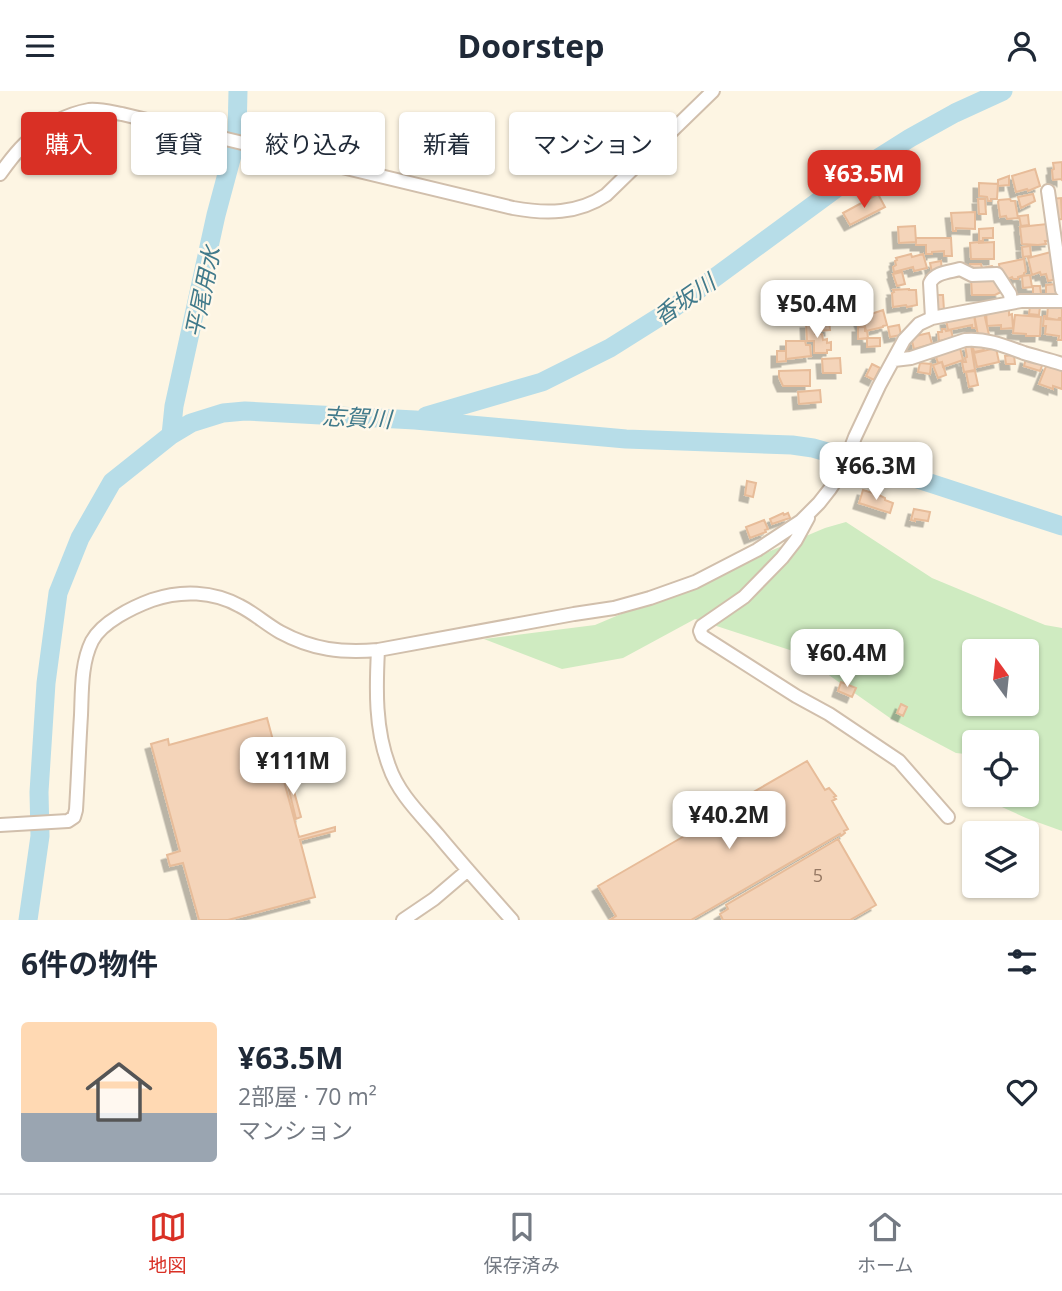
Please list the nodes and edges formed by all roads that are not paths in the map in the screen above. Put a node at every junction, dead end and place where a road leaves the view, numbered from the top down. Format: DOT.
graph roads {
  1 [pos="713,91"];
  2 [pos="0,174"];
  3 [pos="1048,191"];
  4 [pos="1062,290"];
  5 [pos="1062,301"];
  6 [pos="1011,303"];
  7 [pos="932,318"];
  8 [pos="894,360"];
  9 [pos="1062,365"];
  10 [pos="810,513"];
  11 [pos="378,650"];
  12 [pos="948,817"];
  13 [pos="0,825"];
  14 [pos="468,870"];
  15 [pos="403,920"];
  16 [pos="512,920"];
  1 -- 2 [label="street"];
  3 -- 4 [label="street"];
  5 -- 6 [label="street"];
  6 -- 7 [label="street"];
  6 -- 7 [label="street"];
  7 -- 8 [label="street"];
  8 -- 9 [label="street"];
  8 -- 10 [label="street"];
  10 -- 11 [label="street"];
  10 -- 12 [label="street"];
  11 -- 13 [label="street"];
  11 -- 14 [label="street"];
  14 -- 15 [label="street"];
  14 -- 16 [label="street"];
}
